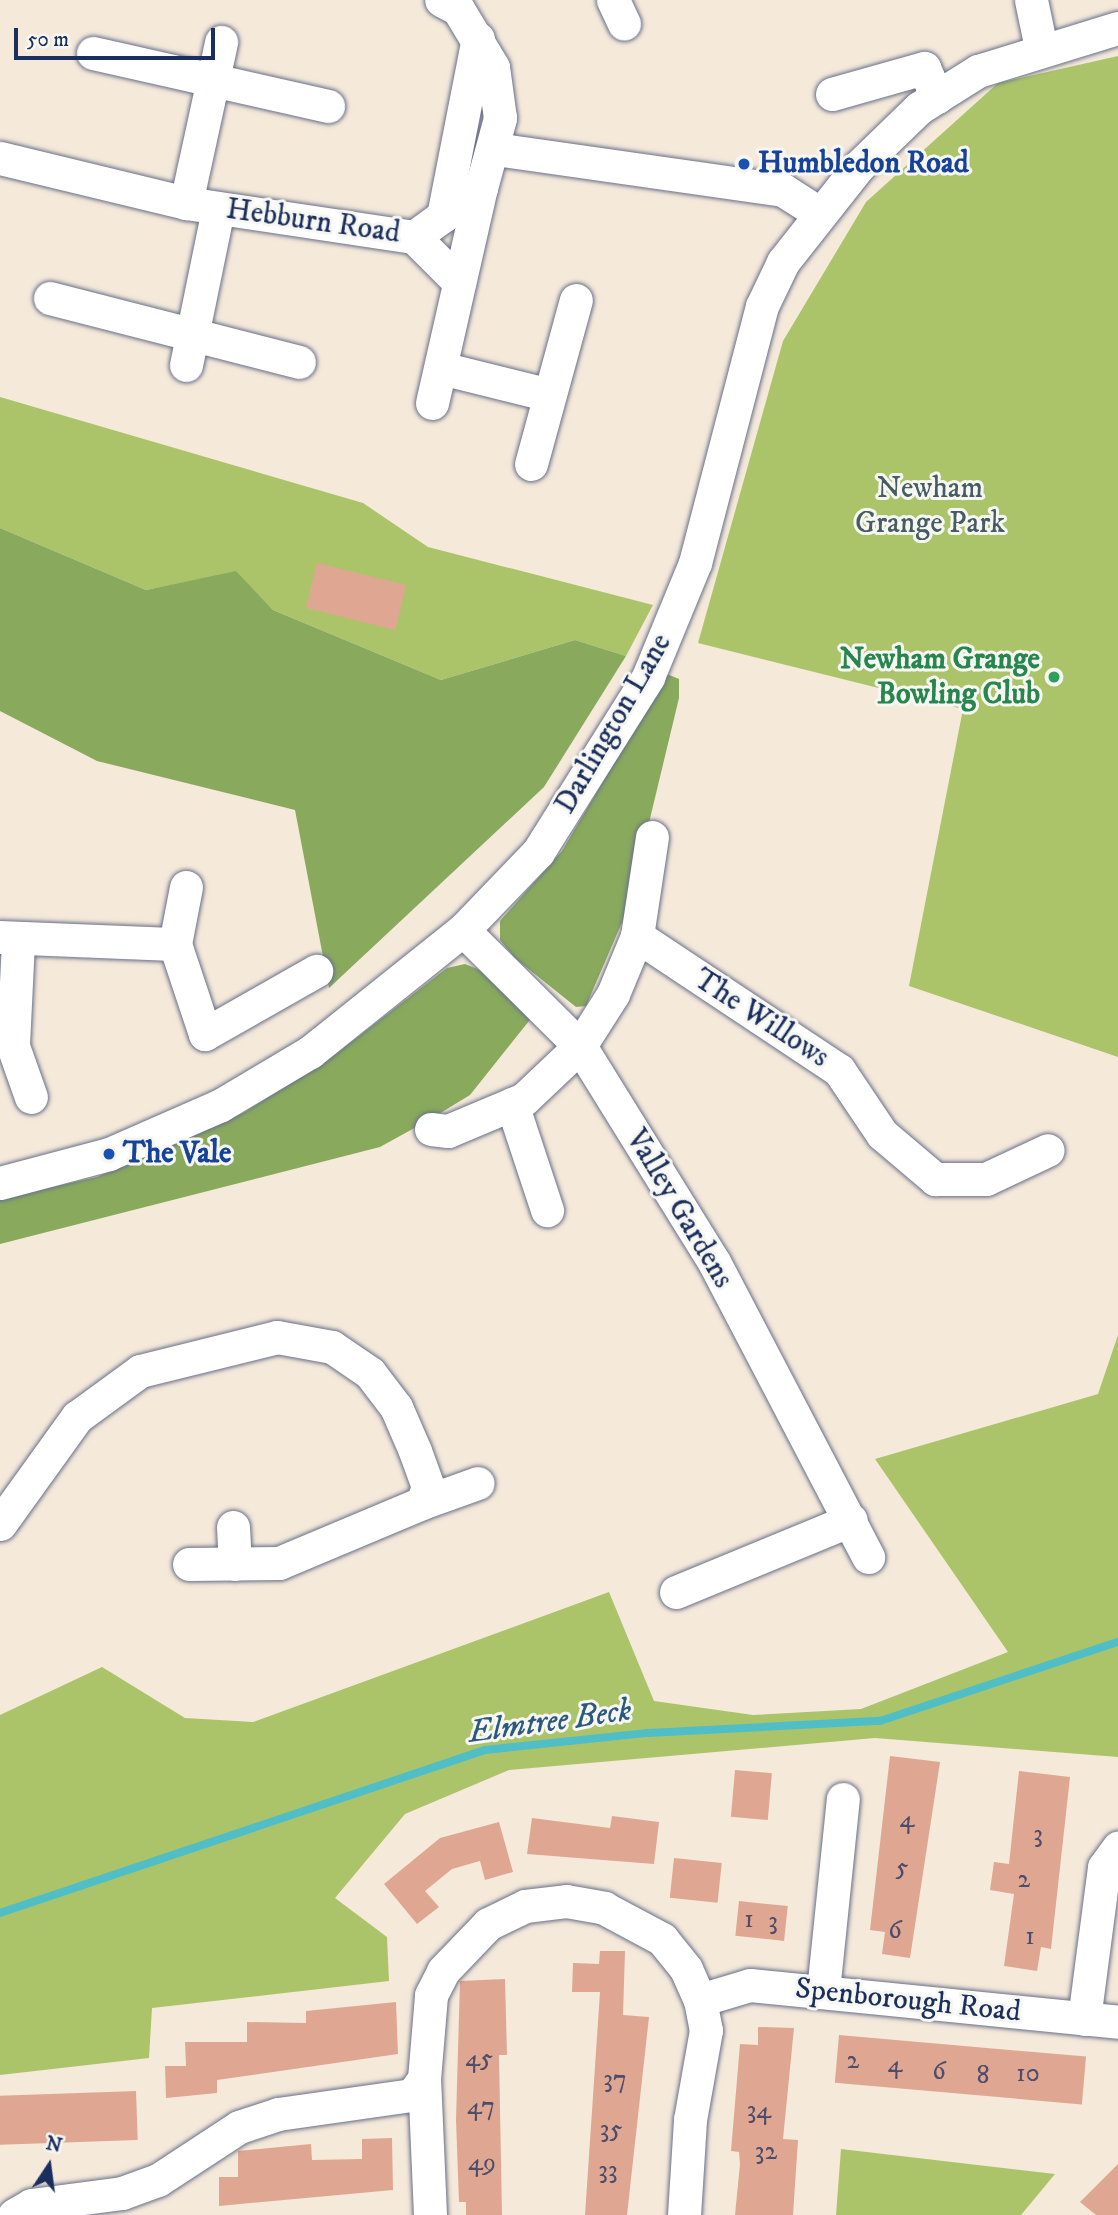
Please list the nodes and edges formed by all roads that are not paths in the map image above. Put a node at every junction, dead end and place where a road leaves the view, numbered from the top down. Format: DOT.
graph roads {
  1 [pos="1031,0"];
  2 [pos="456,3"];
  3 [pos="1118,28"];
  4 [pos="478,38"];
  5 [pos="221,42"];
  6 [pos="1041,48"];
  7 [pos="93,53"];
  8 [pos="213,78"];
  9 [pos="832,94"];
  10 [pos="937,97"];
  11 [pos="328,106"];
  12 [pos="495,149"];
  13 [pos="0,158"];
  14 [pos="481,188"];
  15 [pos="202,206"];
  16 [pos="819,213"];
  17 [pos="443,216"];
  18 [pos="414,237"];
  19 [pos="460,282"];
  20 [pos="50,298"];
  21 [pos="576,300"];
  22 [pos="189,350"];
  23 [pos="299,362"];
  24 [pos="441,368"];
  25 [pos="550,395"];
  26 [pos="432,404"];
  27 [pos="531,464"];
  28 [pos="652,837"];
  29 [pos="186,887"];
  30 [pos="463,930"];
  31 [pos="637,936"];
  32 [pos="9,940"];
  33 [pos="175,944"];
  34 [pos="316,971"];
  35 [pos="580,1046"];
  36 [pos="7,1047"];
  37 [pos="31,1097"];
  38 [pos="512,1104"];
  39 [pos="430,1129"];
  40 [pos="1048,1150"];
  41 [pos="0,1183"];
  42 [pos="547,1210"];
  43 [pos="478,1483"];
  44 [pos="422,1503"];
  45 [pos="851,1520"];
  46 [pos="0,1524"];
  47 [pos="233,1527"];
  48 [pos="868,1557"];
  49 [pos="189,1564"];
  50 [pos="235,1564"];
  51 [pos="676,1592"];
  52 [pos="843,1799"];
  53 [pos="1118,1848"];
  54 [pos="823,1991"];
  55 [pos="700,2000"];
  56 [pos="1084,2019"];
  57 [pos="1118,2022"];
  58 [pos="424,2080"];
  59 [pos="14,2215"];
  60 [pos="430,2215"];
  61 [pos="684,2215"];
  1 -- 6 [label="street"];
  2 -- 4 [label="street"];
  3 -- 6 [label="street, Darlington Lane"];
  4 -- 12 [label="street"];
  4 -- 17 [label="street, Hebburn Road"];
  5 -- 8 [label="street"];
  6 -- 10 [label="street, Darlington Lane"];
  7 -- 8 [label="street"];
  8 -- 11 [label="street"];
  8 -- 15 [label="street"];
  9 -- 10 [label="street"];
  10 -- 16 [label="street, Darlington Lane"];
  12 -- 14 [label="street"];
  12 -- 16 [label="street"];
  13 -- 15 [label="street, Hebburn Road"];
  14 -- 17 [label="street"];
  14 -- 19 [label="street"];
  15 -- 18 [label="street, Hebburn Road"];
  15 -- 22 [label="street"];
  16 -- 30 [label="street, Darlington Lane"];
  17 -- 18 [label="street, Hebburn Road"];
  18 -- 19 [label="street"];
  19 -- 24 [label="street"];
  20 -- 22 [label="street"];
  21 -- 25 [label="street"];
  22 -- 23 [label="street"];
  24 -- 25 [label="street"];
  24 -- 26 [label="street"];
  25 -- 27 [label="street"];
  28 -- 31 [label="street"];
  29 -- 33 [label="street"];
  30 -- 35 [label="street, Valley Gardens"];
  30 -- 41 [label="street, Darlington Lane"];
  31 -- 35 [label="street"];
  31 -- 40 [label="street, The Willows"];
  32 -- 33 [label="street"];
  32 -- 36 [label="street"];
  33 -- 34 [label="street"];
  35 -- 38 [label="street"];
  35 -- 45 [label="street, Valley Gardens"];
  36 -- 37 [label="street"];
  38 -- 39 [label="street"];
  38 -- 42 [label="street"];
  43 -- 44 [label="street"];
  44 -- 46 [label="street"];
  44 -- 50 [label="street"];
  45 -- 48 [label="street, Valley Gardens"];
  45 -- 51 [label="street"];
  47 -- 50 [label="street"];
  49 -- 50 [label="street"];
  52 -- 54 [label="street"];
  53 -- 56 [label="street"];
  54 -- 55 [label="street, Spenborough Road"];
  54 -- 56 [label="street, Spenborough Road"];
  55 -- 58 [label="street"];
  55 -- 61 [label="street"];
  56 -- 57 [label="street, Spenborough Road"];
  58 -- 59 [label="street"];
  58 -- 60 [label="street"];
}
